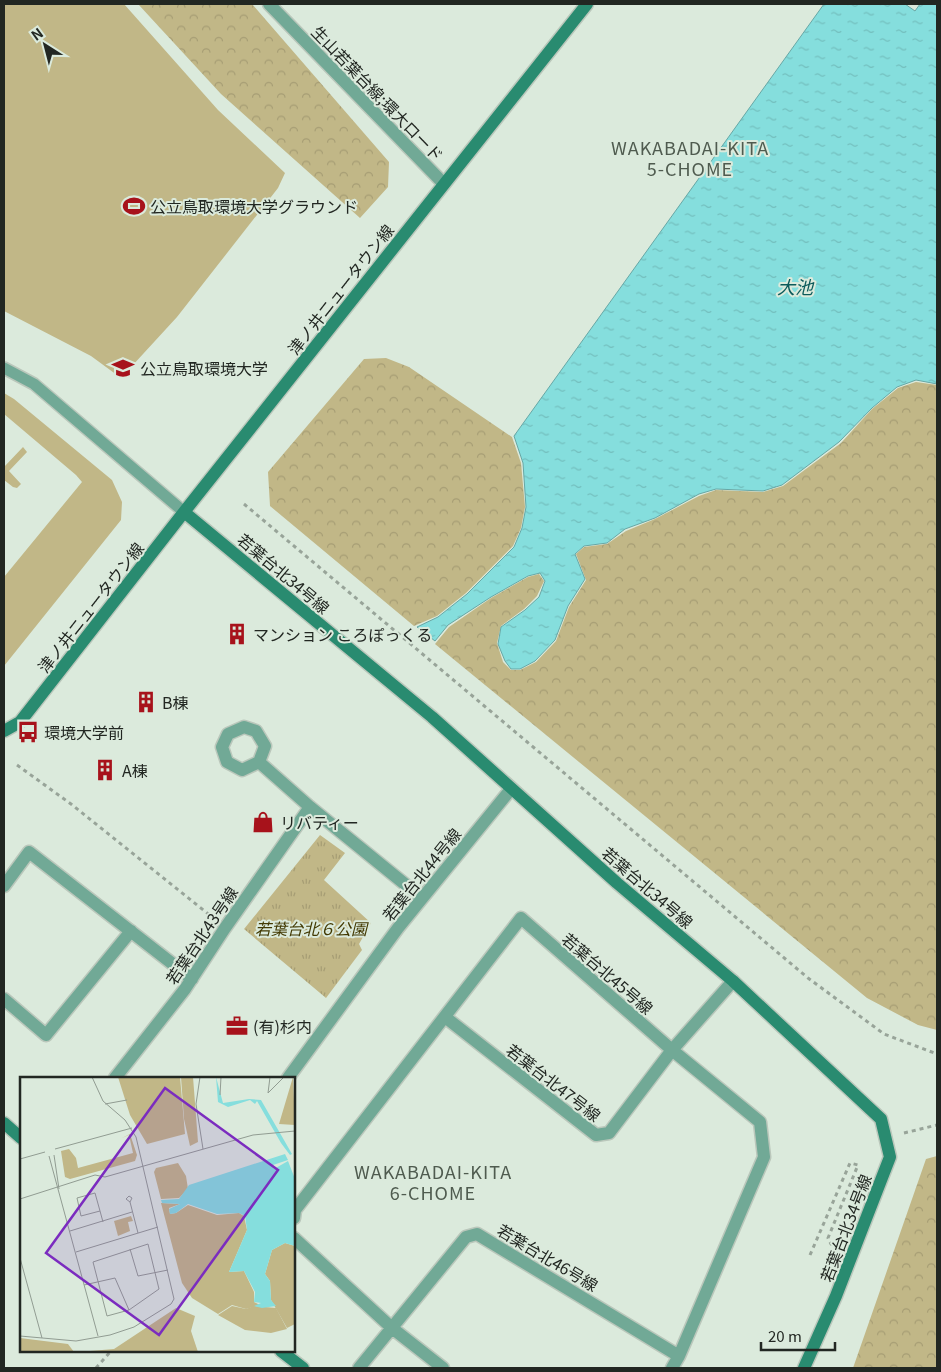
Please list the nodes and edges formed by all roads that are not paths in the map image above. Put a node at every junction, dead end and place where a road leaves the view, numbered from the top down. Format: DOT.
graph roads {
  1 [pos="269,4"];
  2 [pos="587,4"];
  3 [pos="444,184"];
  4 [pos="4,368"];
  5 [pos="184,512"];
  6 [pos="4,731"];
  7 [pos="259,762"];
  8 [pos="511,789"];
  9 [pos="310,808"];
  10 [pos="4,886"];
  11 [pos="422,898"];
  12 [pos="130,931"];
  13 [pos="192,979"];
  14 [pos="734,981"];
  15 [pos="4,999"];
  16 [pos="445,1017"];
  17 [pos="672,1050"];
  18 [pos="117,1077"];
  19 [pos="289,1077"];
  20 [pos="4,1124"];
  21 [pos="20,1137"];
  22 [pos="295,1210"];
  23 [pos="295,1239"];
  24 [pos="392,1328"];
  25 [pos="282,1352"];
  26 [pos="679,1356"];
  27 [pos="302,1368"];
  28 [pos="359,1368"];
  29 [pos="443,1368"];
  30 [pos="672,1368"];
  31 [pos="804,1368"];
  1 -- 3 [label="street, 生山若葉台線;環大ロード"];
  2 -- 3 [label="street, 津ノ井ニュータウン線"];
  3 -- 5 [label="street, 津ノ井ニュータウン線"];
  4 -- 5 [label="lane"];
  5 -- 6 [label="street, 津ノ井ニュータウン線"];
  5 -- 8 [label="street, 若葉台北34号線"];
  7 -- 9 [label="street"];
  8 -- 11 [label="street, 若葉台北44号線"];
  8 -- 14 [label="street, 若葉台北34号線"];
  9 -- 11 [label="street"];
  9 -- 13 [label="street, 若葉台北43号線"];
  10 -- 12 [label="street"];
  11 -- 19 [label="street, 若葉台北44号線"];
  12 -- 13 [label="street"];
  12 -- 15 [label="street"];
  13 -- 18 [label="street, 若葉台北43号線"];
  14 -- 17 [label="street, 若葉台北47号線"];
  14 -- 31 [label="street, 若葉台北34号線"];
  16 -- 17 [label="street, 若葉台北47号線"];
  16 -- 17 [label="street, 若葉台北45号線"];
  16 -- 22 [label="street, 若葉台北45号線"];
  17 -- 26 [label="street, 若葉台北45号線"];
  20 -- 21 [label="street"];
  23 -- 24 [label="street"];
  24 -- 26 [label="street, 若葉台北46号線"];
  24 -- 28 [label="street, 若葉台北46号線"];
  24 -- 29 [label="street"];
  25 -- 27 [label="street"];
  26 -- 30 [label="street, 若葉台北45号線"];
}
